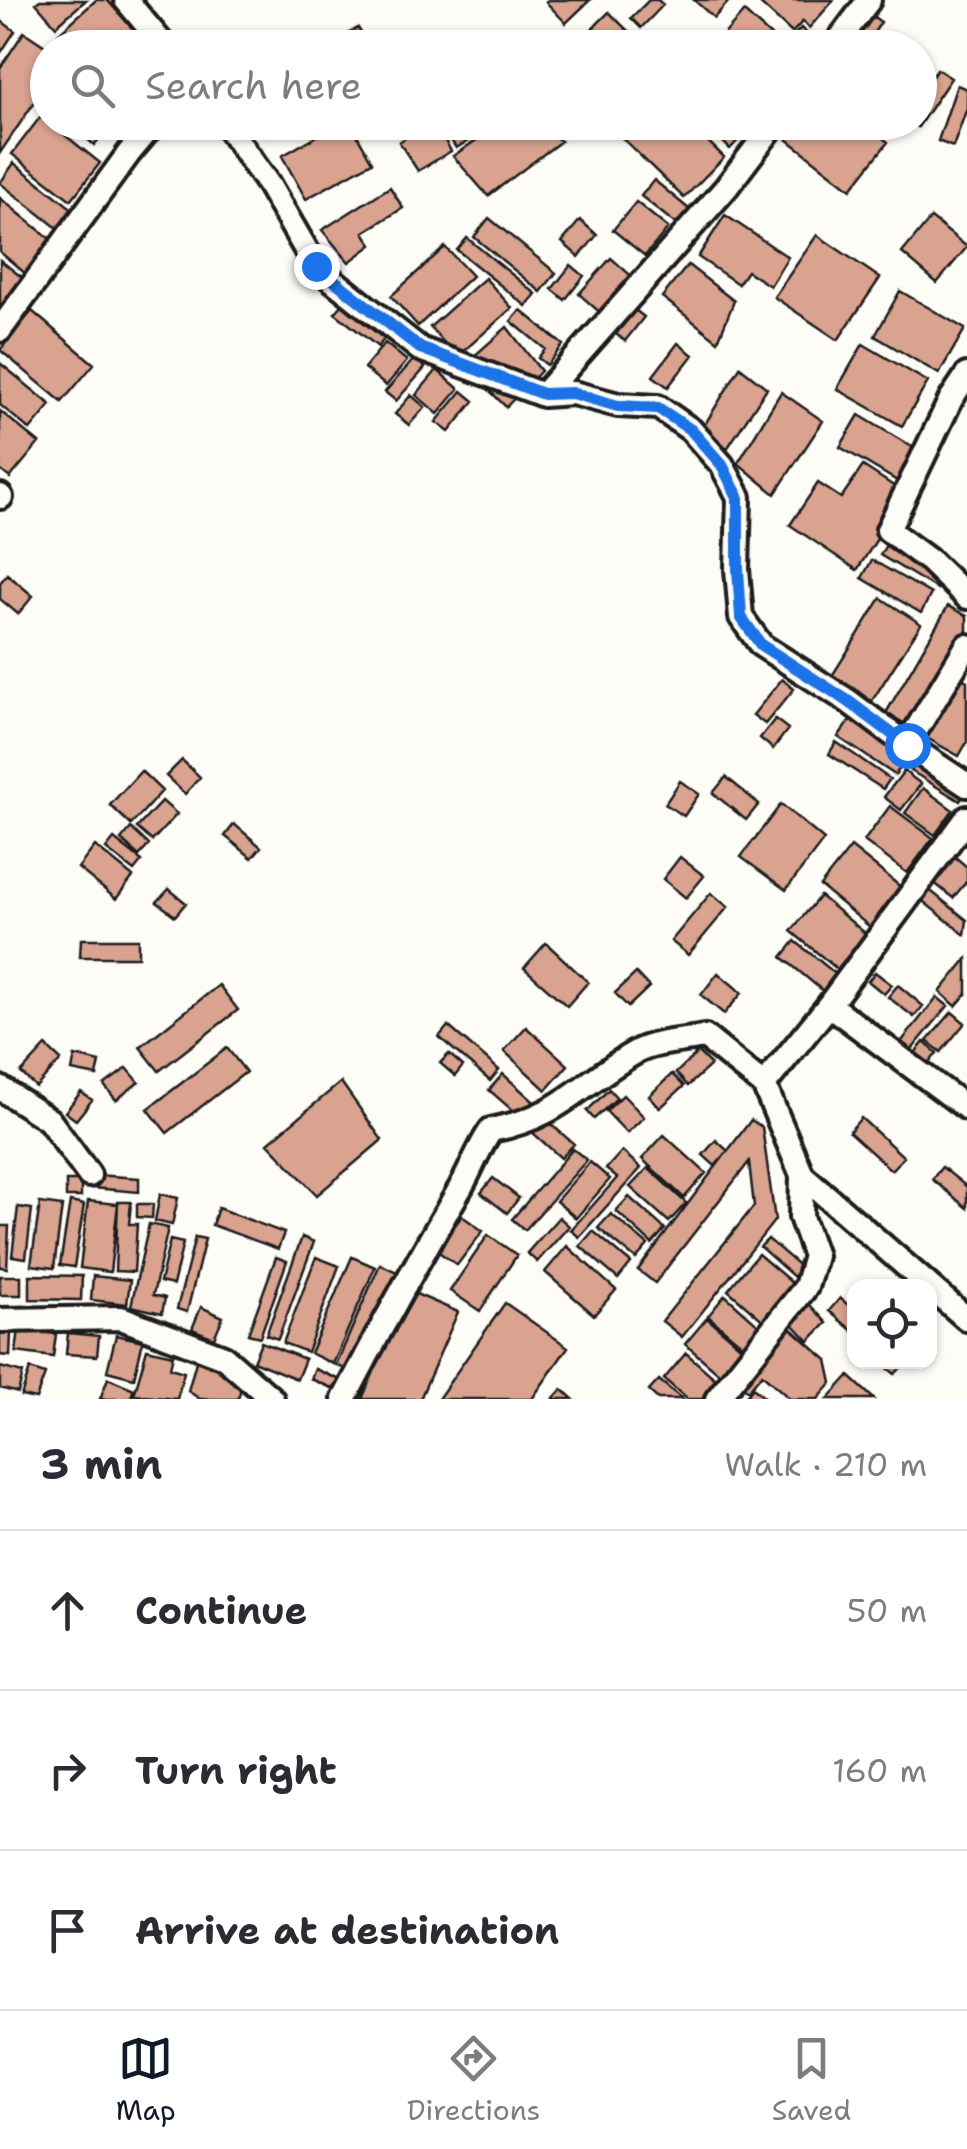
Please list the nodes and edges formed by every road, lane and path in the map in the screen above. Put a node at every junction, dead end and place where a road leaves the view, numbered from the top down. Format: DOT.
graph roads {
  1 [pos="126,0"];
  2 [pos="869,0"];
  3 [pos="151,30"];
  4 [pos="847,30"];
  5 [pos="140,140"];
  6 [pos="237,140"];
  7 [pos="762,140"];
  8 [pos="0,330"];
  9 [pos="967,375"];
  10 [pos="543,394"];
  11 [pos="967,597"];
  12 [pos="967,646"];
  13 [pos="907,745"];
  14 [pos="967,784"];
  15 [pos="967,818"];
  16 [pos="828,1005"];
  17 [pos="764,1085"];
  18 [pos="0,1088"];
  19 [pos="967,1108"];
  20 [pos="89,1175"];
  21 [pos="802,1175"];
  22 [pos="967,1319"];
  23 [pos="0,1320"];
  24 [pos="272,1399"];
  25 [pos="344,1399"];
  26 [pos="716,1399"];
  1 -- 3 [label="street"];
  2 -- 4 [label="street"];
  5 -- 8 [label="street"];
  6 -- 10 [label="street"];
  7 -- 10 [label="street"];
  9 -- 11 [label="street"];
  10 -- 13 [label="street"];
  12 -- 13 [label="street"];
  13 -- 14 [label="street"];
  15 -- 16 [label="street"];
  16 -- 17 [label="street"];
  16 -- 19 [label="street"];
  17 -- 21 [label="street"];
  17 -- 25 [label="street"];
  18 -- 20 [label="street"];
  21 -- 22 [label="street"];
  21 -- 26 [label="street"];
  23 -- 24 [label="street"];
}
